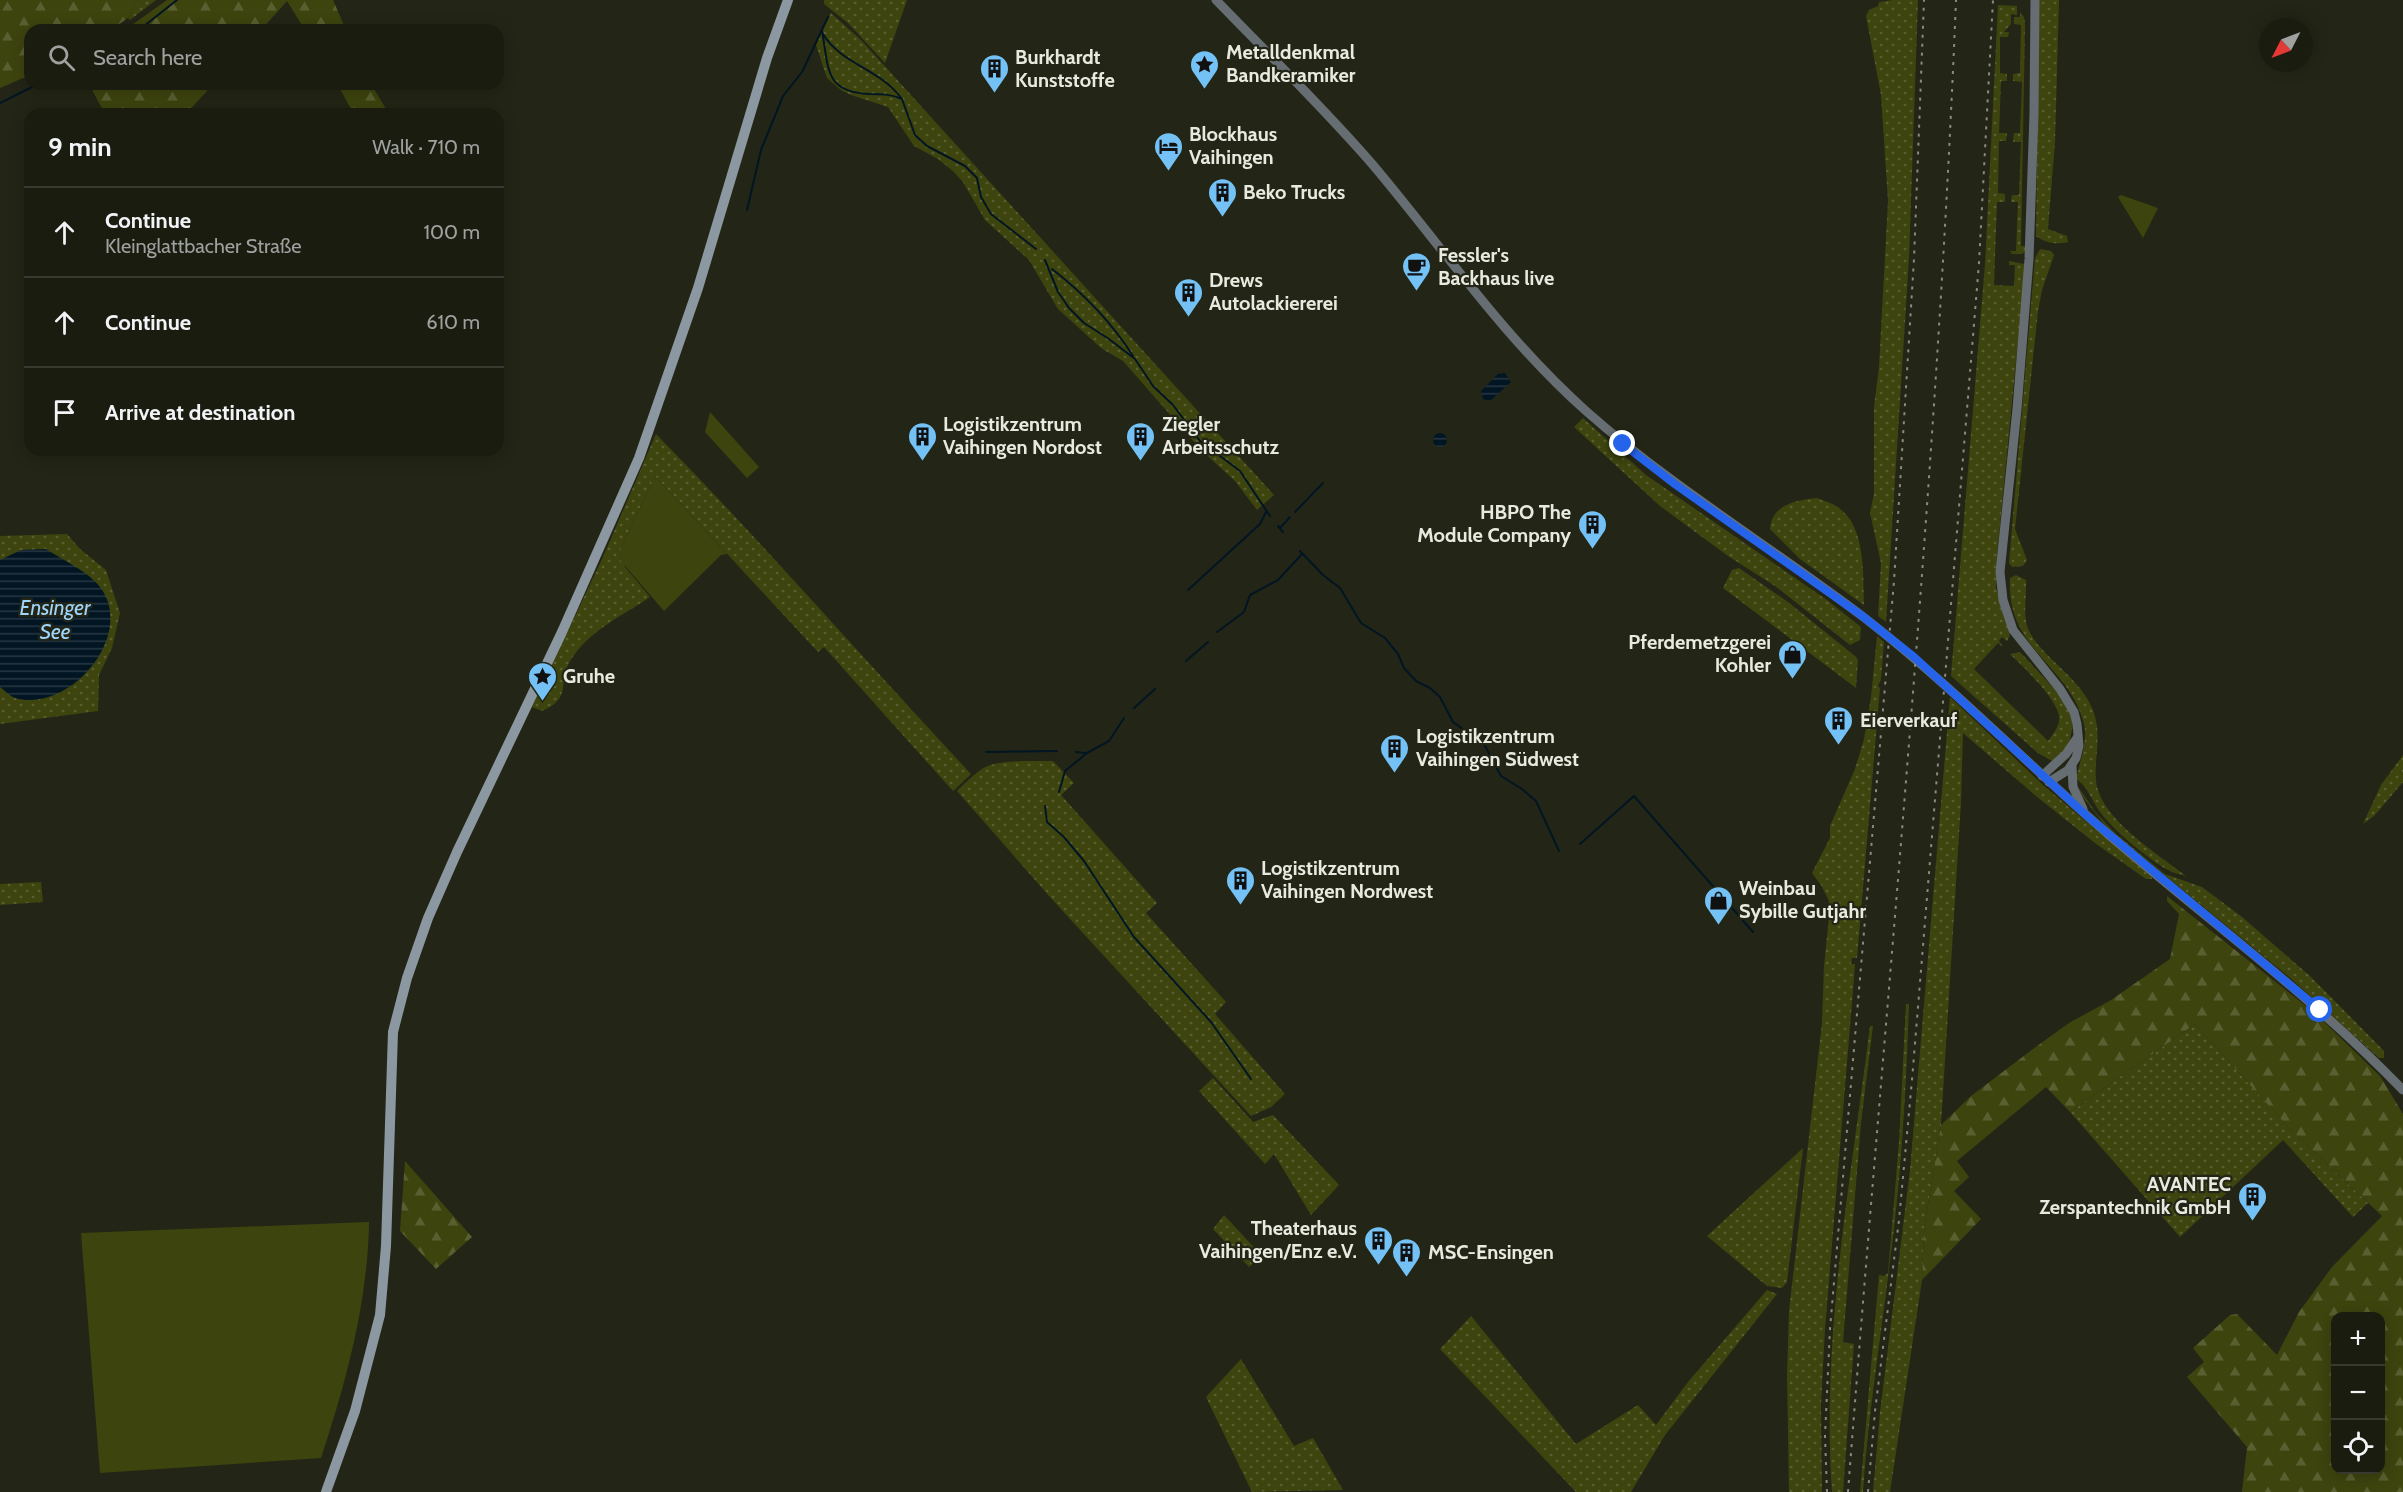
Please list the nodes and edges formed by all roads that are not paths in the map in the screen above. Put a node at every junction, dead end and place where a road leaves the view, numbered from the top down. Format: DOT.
graph roads {
  1 [pos="788,0"];
  2 [pos="1216,0"];
  3 [pos="2035,0"];
  4 [pos="2077,738"];
  5 [pos="2072,766"];
  6 [pos="2045,779"];
  7 [pos="2087,816"];
  8 [pos="2403,1090"];
  9 [pos="326,1492"];
  1 -- 9 [label="main road"];
  2 -- 6 [label="street"];
  3 -- 4 [label="street"];
  4 -- 5 [label="street"];
  4 -- 6 [label="street"];
  5 -- 6 [label="street"];
  5 -- 7 [label="street"];
  6 -- 7 [label="street"];
  7 -- 8 [label="street"];
}
